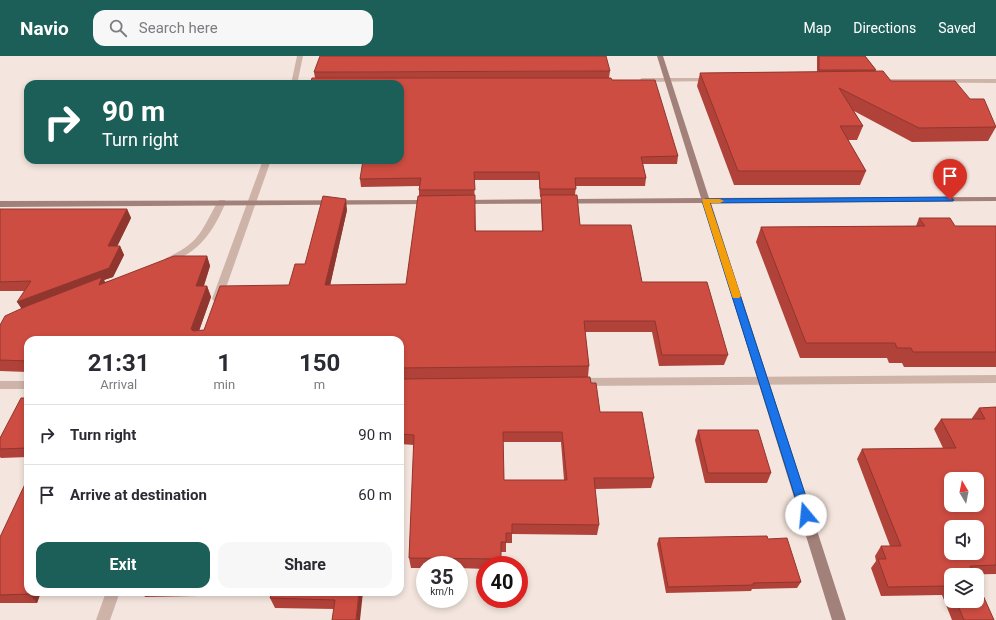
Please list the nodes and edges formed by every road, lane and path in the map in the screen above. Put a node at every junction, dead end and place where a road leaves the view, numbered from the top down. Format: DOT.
graph roads {
  1 [pos="300,56"];
  2 [pos="660,56"];
  3 [pos="295,80"];
  4 [pos="636,80"];
  5 [pos="668,80"];
  6 [pos="722,80"];
  7 [pos="871,80"];
  8 [pos="996,80"];
  9 [pos="266,164"];
  10 [pos="996,200"];
  11 [pos="705,201"];
  12 [pos="222,202"];
  13 [pos="252,202"];
  14 [pos="0,204"];
  15 [pos="159,264"];
  16 [pos="213,311"];
  17 [pos="996,378"];
  18 [pos="764,380"];
  19 [pos="566,382"];
  20 [pos="0,385"];
  21 [pos="24,385"];
  22 [pos="112,596"];
  23 [pos="103,620"];
  24 [pos="839,620"];
  1 -- 3 [label="street"];
  2 -- 5 [label="street"];
  4 -- 5 [label="street"];
  5 -- 6 [label="street"];
  5 -- 11 [label="street"];
  7 -- 8 [label="street"];
  9 -- 13 [label="street"];
  10 -- 11 [label="street"];
  11 -- 13 [label="street"];
  11 -- 18 [label="street"];
  12 -- 13 [label="street"];
  12 -- 14 [label="street"];
  12 -- 15 [label="street"];
  13 -- 16 [label="street"];
  17 -- 18 [label="street"];
  18 -- 19 [label="street"];
  18 -- 24 [label="street"];
  20 -- 21 [label="street"];
  22 -- 23 [label="street"];
}
